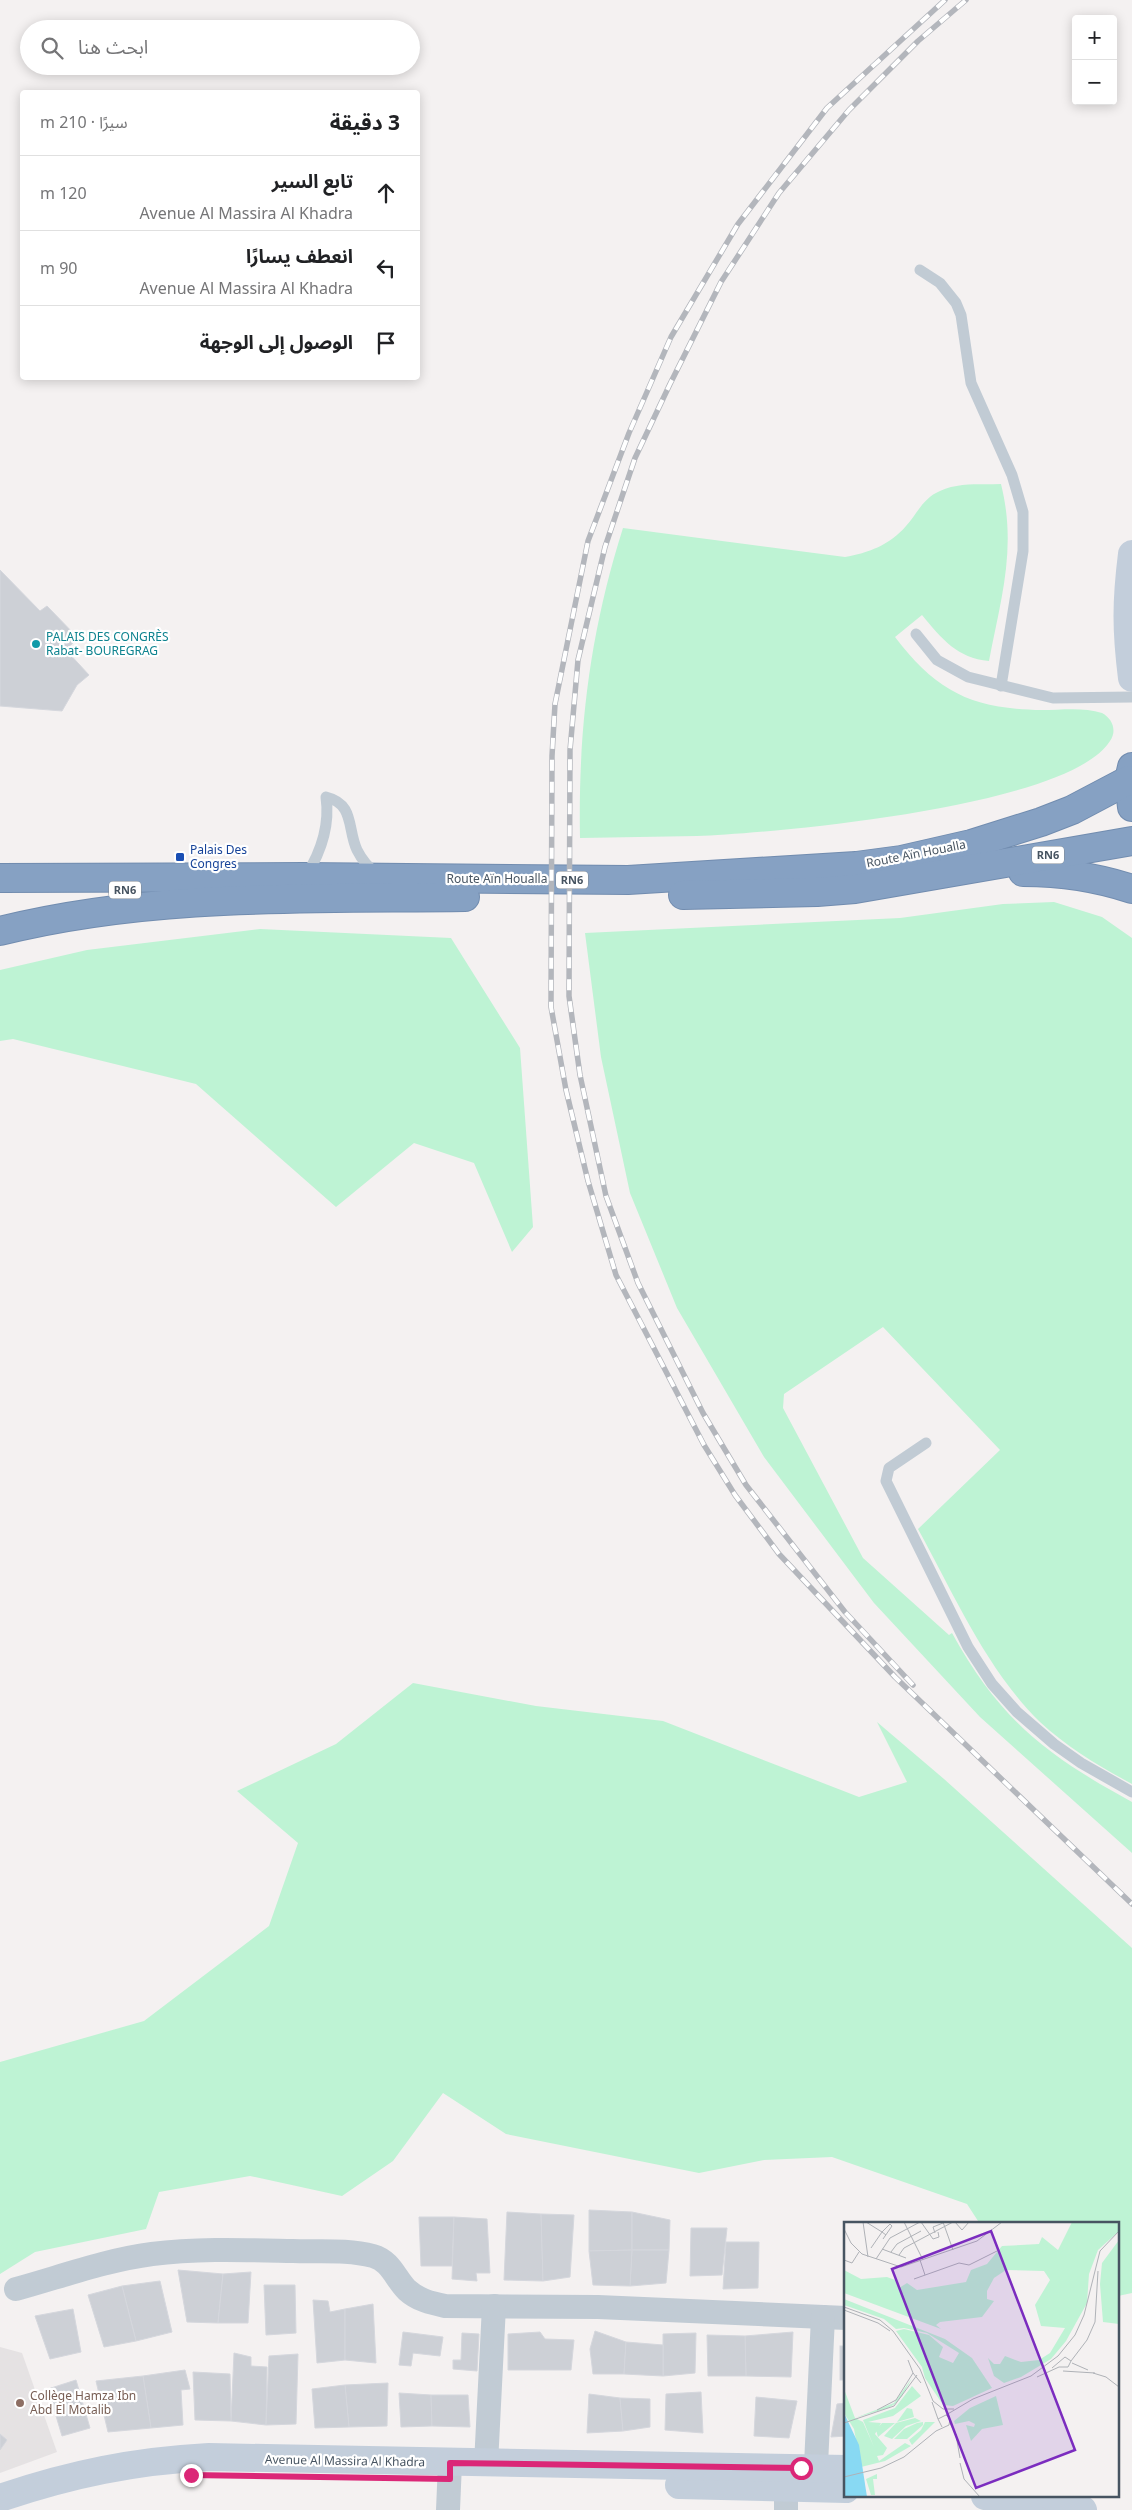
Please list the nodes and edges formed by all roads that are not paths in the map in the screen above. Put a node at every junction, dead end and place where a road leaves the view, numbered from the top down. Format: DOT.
graph roads {
  1 [pos="920,270"];
  2 [pos="1132,554"];
  3 [pos="916,634"];
  4 [pos="1132,678"];
  5 [pos="1001,686"];
  6 [pos="1132,697"];
  7 [pos="1131,785"];
  8 [pos="1132,841"];
  9 [pos="964,872"];
  10 [pos="305,877"];
  11 [pos="0,878"];
  12 [pos="382,878"];
  13 [pos="1132,889"];
  14 [pos="0,895"];
  15 [pos="249,900"];
  16 [pos="0,931"];
  17 [pos="926,1443"];
  18 [pos="1132,1792"];
  19 [pos="16,2290"];
  20 [pos="494,2306"];
  21 [pos="835,2318"];
  22 [pos="486,2464"];
  23 [pos="450,2471"];
  24 [pos="844,2471"];
  25 [pos="815,2478"];
  26 [pos="785,2488"];
  27 [pos="844,2488"];
  28 [pos="0,2498"];
  29 [pos="992,2498"];
  30 [pos="1056,2498"];
  31 [pos="22,2510"];
  32 [pos="448,2510"];
  33 [pos="1036,2510"];
  34 [pos="1083,2510"];
  1 -- 5 [label="lane"];
  2 -- 4 [label="main road"];
  3 -- 5 [label="lane"];
  5 -- 6 [label="lane"];
  7 -- 12 [label="highway, Route Aïn Houalla / RN6"];
  8 -- 9 [label="highway, Route Aïn Houalla / RN6"];
  9 -- 13 [label="highway"];
  9 -- 15 [label="highway, Route Aïn Houalla / RN6"];
  10 -- 11 [label="highway, Route Aïn Houalla / RN6"];
  10 -- 12 [label="highway, Route Aïn Houalla / RN6"];
  10 -- 12 [label="lane"];
  14 -- 15 [label="highway, RN6"];
  15 -- 16 [label="highway, Route Aïn Houalla / RN6"];
  17 -- 18 [label="lane"];
  19 -- 20 [label="street"];
  20 -- 21 [label="street"];
  20 -- 22 [label="street"];
  21 -- 25 [label="street"];
  22 -- 23 [label="main road, Avenue Al Massira Al Khadra"];
  22 -- 26 [label="main road, Avenue Al Massira Al Khadra"];
  23 -- 26 [label="main road, Avenue Al Massira Al Khadra"];
  23 -- 28 [label="main road, Avenue Al Massira Al Khadra"];
  23 -- 31 [label="main road, Avenue Al Massira Al Khadra"];
  23 -- 32 [label="street"];
  24 -- 25 [label="main road, Avenue Al Massira Al Khadra"];
  25 -- 26 [label="main road, Avenue Al Massira Al Khadra"];
  25 -- 27 [label="main road, Avenue Al Massira Al Khadra"];
  29 -- 33 [label="main road"];
  30 -- 34 [label="main road"];
}
